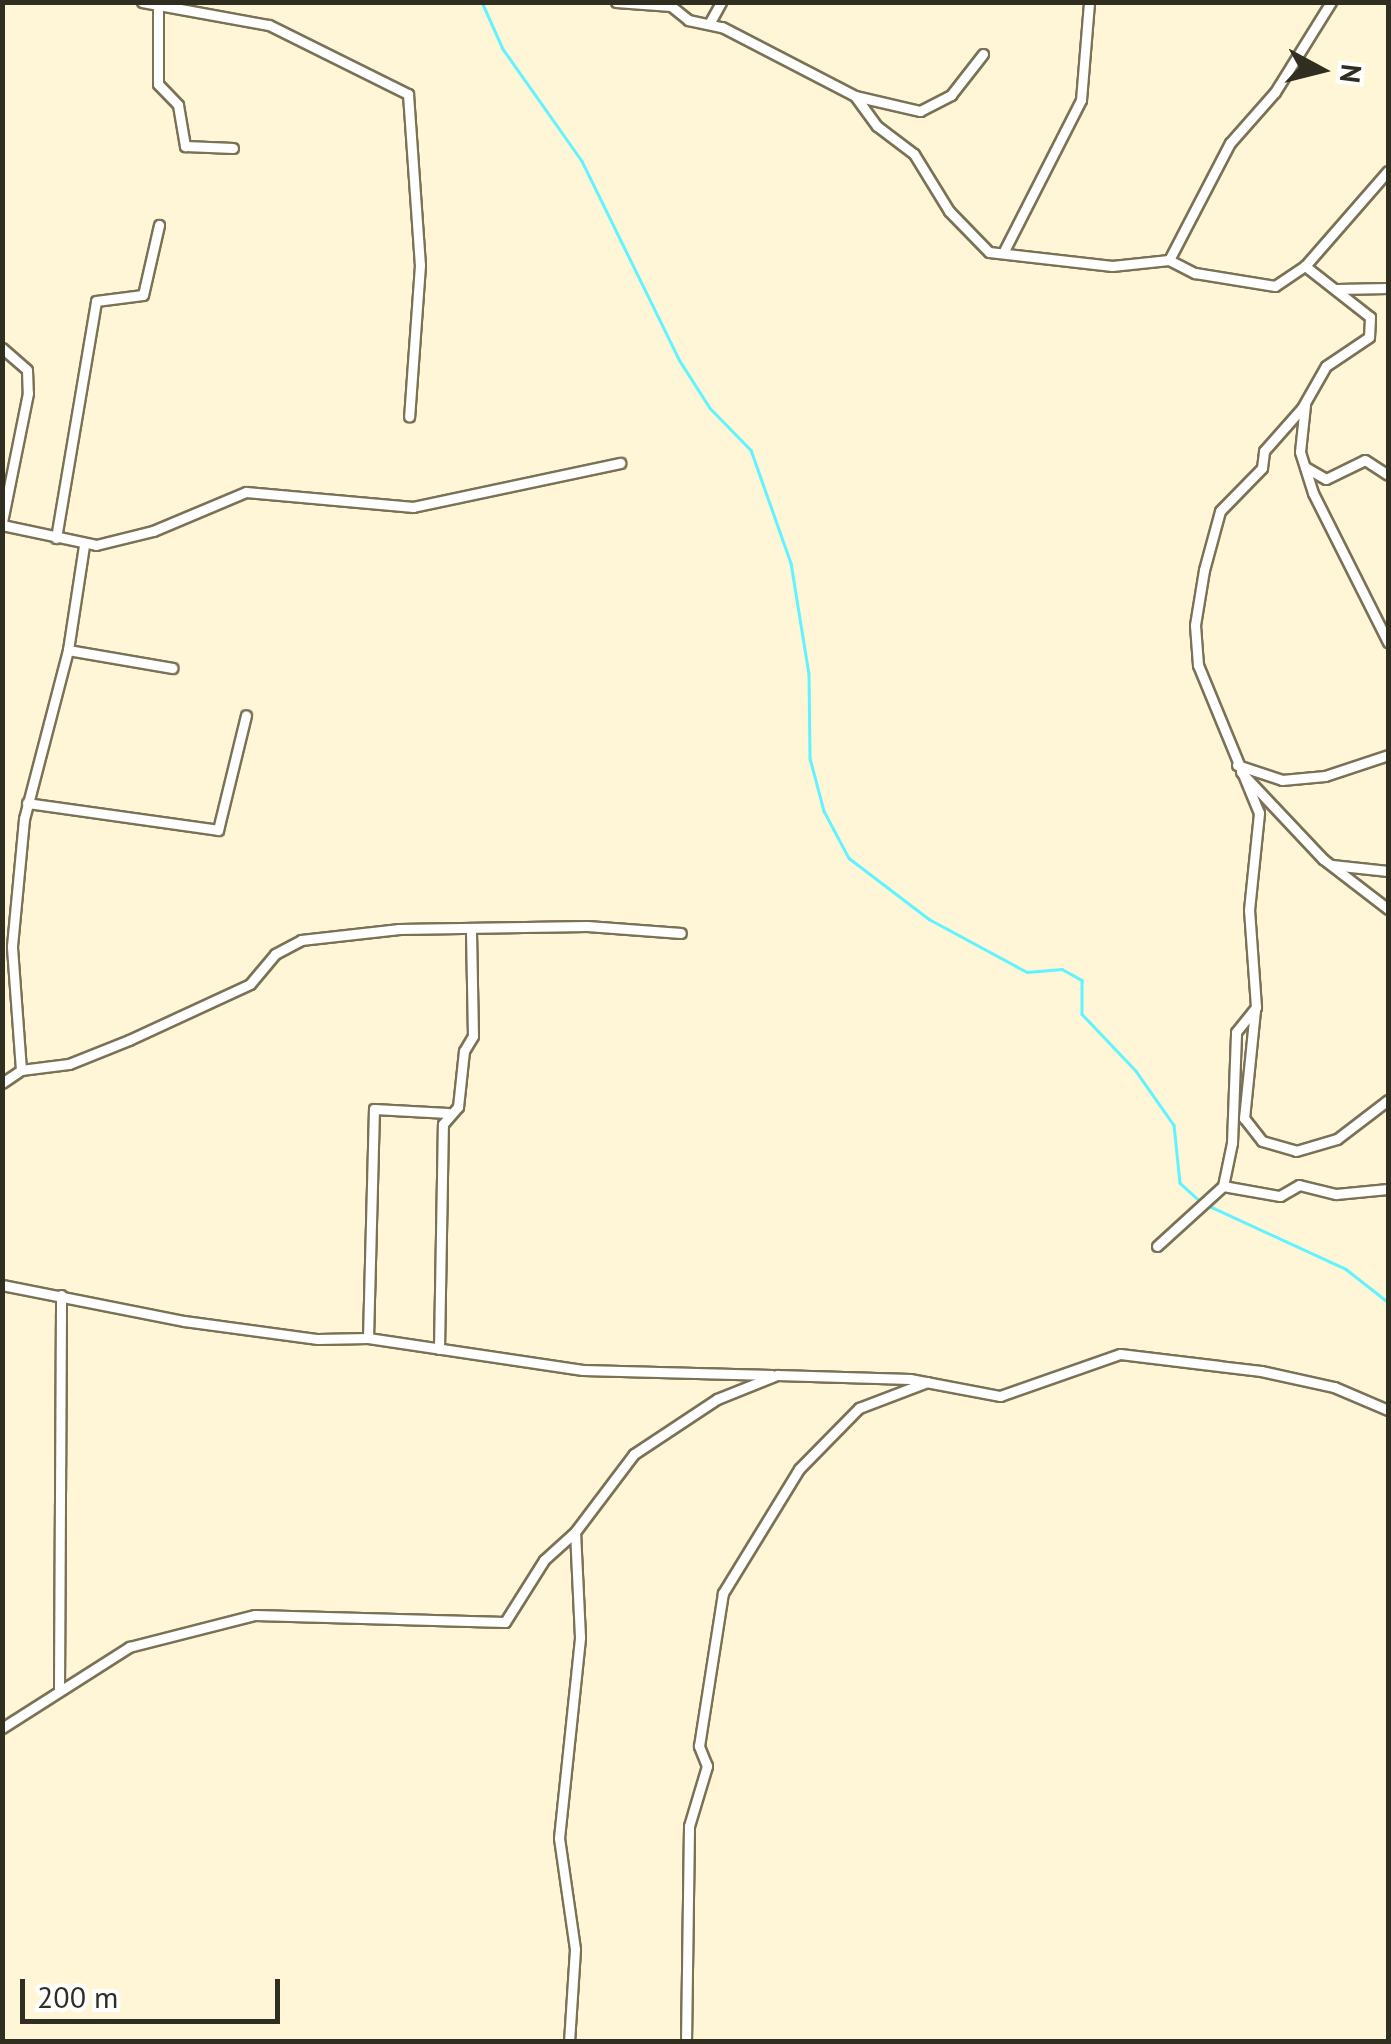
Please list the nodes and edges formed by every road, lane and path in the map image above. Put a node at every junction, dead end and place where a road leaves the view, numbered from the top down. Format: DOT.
graph roads {
  1 [pos="142,2"];
  2 [pos="616,2"];
  3 [pos="720,2"];
  4 [pos="1089,2"];
  5 [pos="1332,2"];
  6 [pos="158,7"];
  7 [pos="709,24"];
  8 [pos="982,54"];
  9 [pos="855,96"];
  10 [pos="233,148"];
  11 [pos="1388,171"];
  12 [pos="159,225"];
  13 [pos="1003,253"];
  14 [pos="1169,260"];
  15 [pos="1306,266"];
  16 [pos="1388,288"];
  17 [pos="1334,289"];
  18 [pos="2,348"];
  19 [pos="1306,402"];
  20 [pos="409,417"];
  21 [pos="620,463"];
  22 [pos="1305,467"];
  23 [pos="1388,475"];
  24 [pos="2,524"];
  25 [pos="56,538"];
  26 [pos="84,545"];
  27 [pos="1388,642"];
  28 [pos="68,650"];
  29 [pos="172,668"];
  30 [pos="246,716"];
  31 [pos="1388,755"];
  32 [pos="1234,764"];
  33 [pos="26,803"];
  34 [pos="1330,864"];
  35 [pos="1388,871"];
  36 [pos="1388,910"];
  37 [pos="471,929"];
  38 [pos="681,932"];
  39 [pos="1256,1008"];
  40 [pos="21,1070"];
  41 [pos="2,1083"];
  42 [pos="1388,1100"];
  43 [pos="448,1113"];
  44 [pos="1223,1186"];
  45 [pos="1388,1189"];
  46 [pos="1157,1246"];
  47 [pos="2,1286"];
  48 [pos="60,1295"];
  49 [pos="368,1338"];
  50 [pos="439,1349"];
  51 [pos="777,1375"];
  52 [pos="929,1381"];
  53 [pos="1388,1410"];
  54 [pos="575,1532"];
  55 [pos="60,1689"];
  56 [pos="2,1728"];
  57 [pos="569,2042"];
  58 [pos="686,2042"];
  1 -- 6 [label="street"];
  2 -- 7 [label="street"];
  3 -- 7 [label="street"];
  4 -- 13 [label="street"];
  5 -- 14 [label="street"];
  6 -- 10 [label="street"];
  6 -- 20 [label="street"];
  7 -- 9 [label="street"];
  8 -- 9 [label="street"];
  9 -- 13 [label="street"];
  11 -- 15 [label="street"];
  12 -- 25 [label="street"];
  13 -- 14 [label="street"];
  14 -- 15 [label="street"];
  15 -- 17 [label="street"];
  16 -- 17 [label="street"];
  17 -- 19 [label="street"];
  18 -- 24 [label="street"];
  19 -- 22 [label="street"];
  19 -- 32 [label="street"];
  21 -- 26 [label="street"];
  22 -- 23 [label="street"];
  22 -- 27 [label="street"];
  24 -- 25 [label="street"];
  25 -- 26 [label="street"];
  26 -- 28 [label="street"];
  28 -- 29 [label="street"];
  28 -- 33 [label="street"];
  30 -- 33 [label="street"];
  31 -- 32 [label="street"];
  32 -- 34 [label="street"];
  32 -- 39 [label="street"];
  33 -- 40 [label="street"];
  34 -- 35 [label="street"];
  34 -- 36 [label="street"];
  37 -- 38 [label="street"];
  37 -- 40 [label="street"];
  37 -- 43 [label="street"];
  39 -- 42 [label="street"];
  39 -- 44 [label="street"];
  40 -- 41 [label="street"];
  43 -- 49 [label="street"];
  43 -- 50 [label="street"];
  44 -- 45 [label="street"];
  44 -- 46 [label="street"];
  47 -- 48 [label="street"];
  48 -- 49 [label="street"];
  48 -- 55 [label="street"];
  49 -- 50 [label="street"];
  50 -- 51 [label="street"];
  51 -- 52 [label="street"];
  51 -- 54 [label="street"];
  52 -- 53 [label="street"];
  52 -- 58 [label="street"];
  54 -- 55 [label="street"];
  54 -- 57 [label="street"];
  55 -- 56 [label="street"];
}
